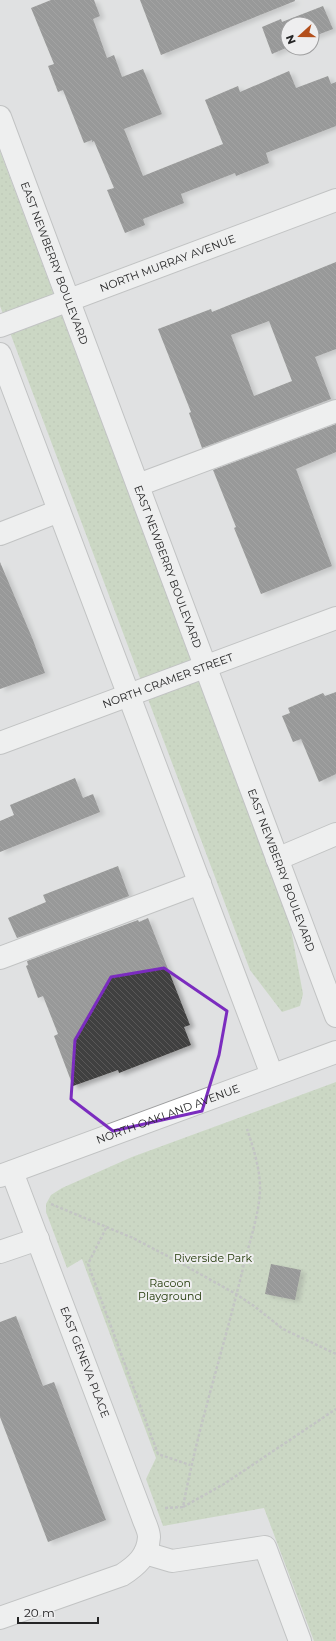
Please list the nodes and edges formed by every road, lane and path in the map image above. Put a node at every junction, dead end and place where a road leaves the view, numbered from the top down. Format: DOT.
graph roads {
  1 [pos="0,117"];
  2 [pos="336,200"];
  3 [pos="69,300"];
  4 [pos="0,326"];
  5 [pos="0,354"];
  6 [pos="336,411"];
  7 [pos="138,485"];
  8 [pos="60,511"];
  9 [pos="0,534"];
  10 [pos="336,618"];
  11 [pos="206,666"];
  12 [pos="129,695"];
  13 [pos="0,743"];
  14 [pos="336,834"];
  15 [pos="277,859"];
  16 [pos="200,883"];
  17 [pos="0,958"];
  18 [pos="336,1016"];
  19 [pos="336,1052"];
  20 [pos="272,1075"];
  21 [pos="248,1129"];
  22 [pos="6,1174"];
  23 [pos="49,1203"];
  24 [pos="106,1228"];
  25 [pos="38,1239"];
  26 [pos="0,1252"];
  27 [pos="236,1294"];
  28 [pos="336,1354"];
  29 [pos="336,1409"];
  30 [pos="191,1465"];
  31 [pos="183,1507"];
  32 [pos="158,1510"];
  33 [pos="145,1553"];
  34 [pos="0,1618"];
  35 [pos="300,1641"];
  1 -- 3 [label="street, EAST NEWBERRY BOULEVARD"];
  2 -- 3 [label="street, NORTH MURRAY AVENUE"];
  3 -- 4 [label="street, NORTH MURRAY AVENUE"];
  3 -- 7 [label="street, EAST NEWBERRY BOULEVARD"];
  5 -- 8 [label="street"];
  6 -- 7 [label="street"];
  7 -- 11 [label="street, EAST NEWBERRY BOULEVARD"];
  8 -- 9 [label="street"];
  8 -- 12 [label="street"];
  10 -- 11 [label="street, NORTH CRAMER STREET"];
  11 -- 12 [label="street, NORTH CRAMER STREET"];
  11 -- 15 [label="street, EAST NEWBERRY BOULEVARD"];
  12 -- 13 [label="street, NORTH CRAMER STREET"];
  12 -- 16 [label="street"];
  14 -- 15 [label="street"];
  15 -- 18 [label="street, EAST NEWBERRY BOULEVARD"];
  16 -- 17 [label="street"];
  16 -- 20 [label="street"];
  19 -- 20 [label="street, NORTH OAKLAND AVENUE"];
  20 -- 22 [label="street, NORTH OAKLAND AVENUE"];
  21 -- 27 [label="path"];
  22 -- 25 [label="street, EAST GENEVA PLACE"];
  23 -- 24 [label="path"];
  24 -- 27 [label="path"];
  24 -- 30 [label="path"];
  25 -- 26 [label="street"];
  25 -- 33 [label="street, EAST GENEVA PLACE"];
  27 -- 28 [label="path"];
  27 -- 30 [label="path"];
  29 -- 31 [label="path"];
  30 -- 31 [label="path"];
  31 -- 32 [label="path"];
  33 -- 34 [label="street"];
  33 -- 35 [label="street"];
}
